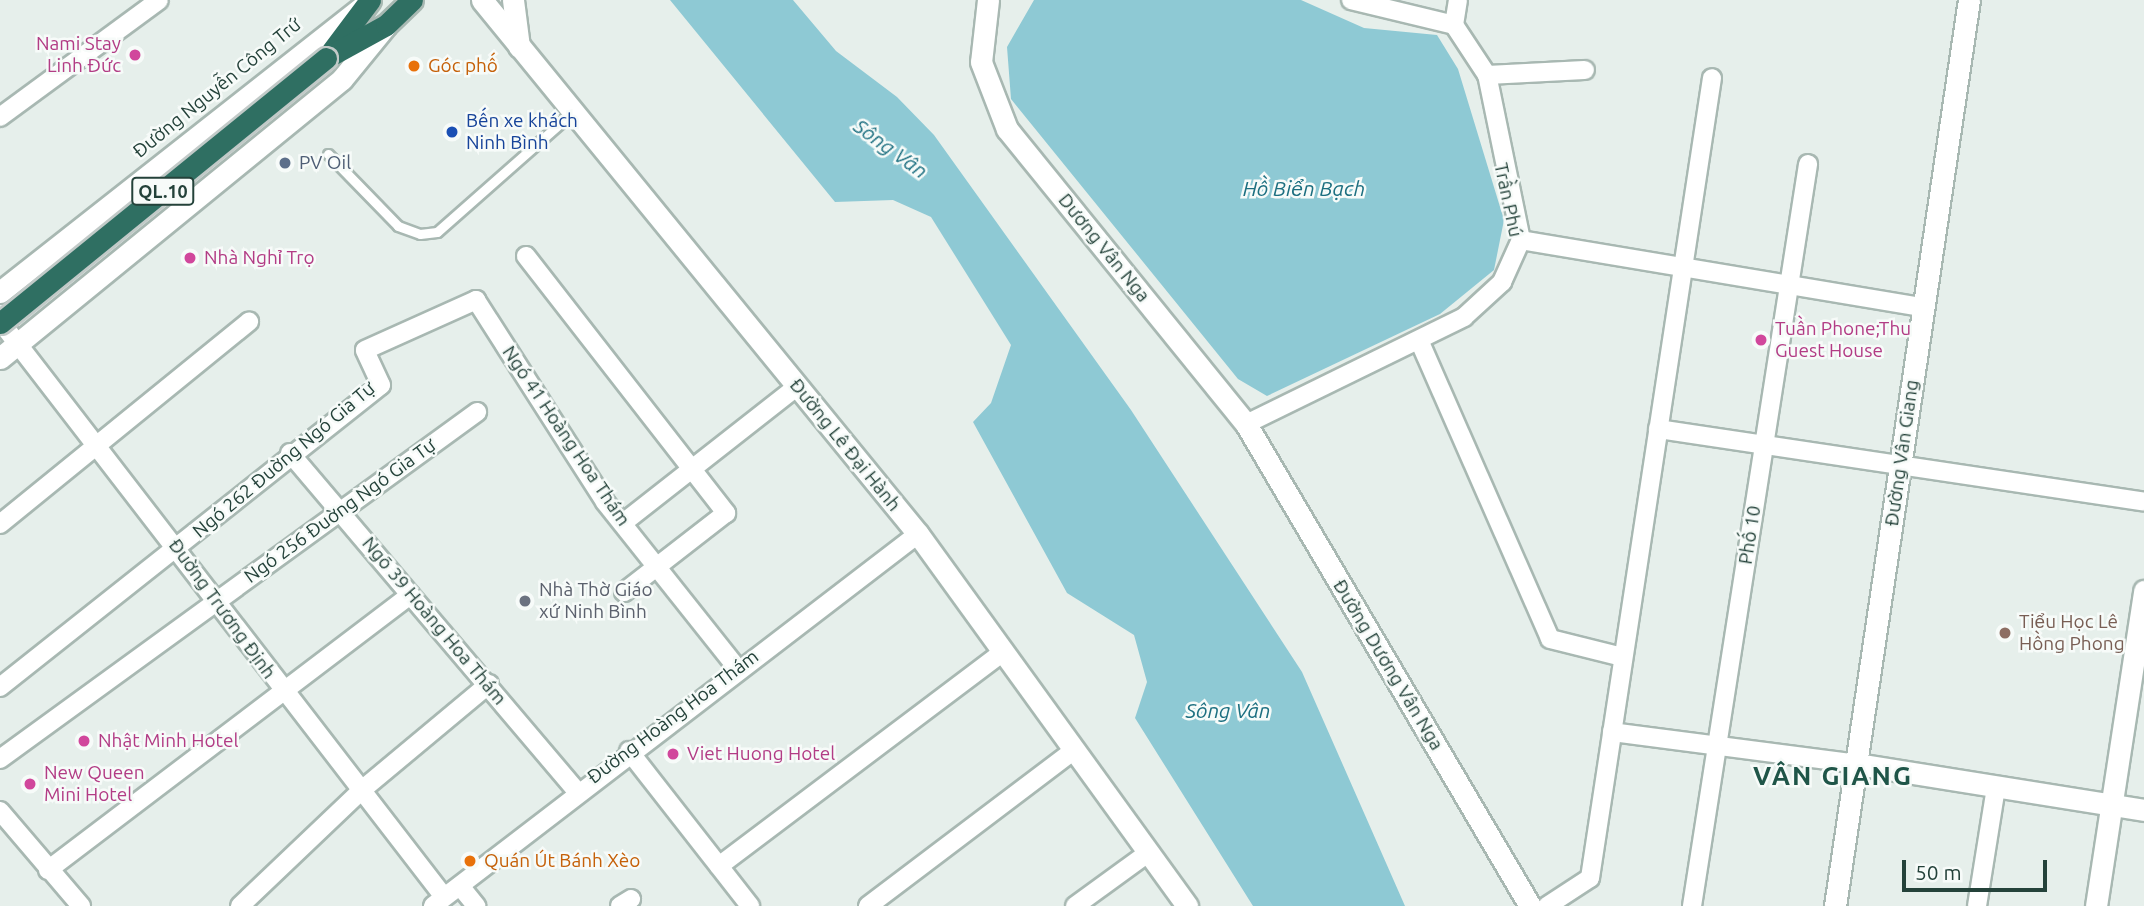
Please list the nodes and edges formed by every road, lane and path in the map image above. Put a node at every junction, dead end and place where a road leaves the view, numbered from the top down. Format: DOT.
graph roads {
  1 [pos="159,0"];
  2 [pos="412,0"];
  3 [pos="482,0"];
  4 [pos="513,0"];
  5 [pos="988,0"];
  6 [pos="1350,0"];
  7 [pos="1458,0"];
  8 [pos="1969,0"];
  9 [pos="369,1"];
  10 [pos="1454,24"];
  11 [pos="386,25"];
  12 [pos="519,48"];
  13 [pos="326,58"];
  14 [pos="1584,70"];
  15 [pos="1487,75"];
  16 [pos="1712,78"];
  17 [pos="574,111"];
  18 [pos="0,117"];
  19 [pos="328,154"];
  20 [pos="1808,163"];
  21 [pos="1521,240"];
  22 [pos="526,256"];
  23 [pos="1683,267"];
  24 [pos="1789,287"];
  25 [pos="0,292"];
  26 [pos="476,300"];
  27 [pos="1923,307"];
  28 [pos="0,322"];
  29 [pos="249,322"];
  30 [pos="1419,340"];
  31 [pos="17,344"];
  32 [pos="0,358"];
  33 [pos="798,386"];
  34 [pos="477,412"];
  35 [pos="1246,424"];
  36 [pos="1658,429"];
  37 [pos="1765,443"];
  38 [pos="97,448"];
  39 [pos="290,453"];
  40 [pos="1901,466"];
  41 [pos="692,469"];
  42 [pos="2144,502"];
  43 [pos="340,508"];
  44 [pos="623,523"];
  45 [pos="0,524"];
  46 [pos="918,534"];
  47 [pos="179,548"];
  48 [pos="657,565"];
  49 [pos="2144,591"];
  50 [pos="624,592"];
  51 [pos="410,595"];
  52 [pos="216,602"];
  53 [pos="1003,652"];
  54 [pos="1623,657"];
  55 [pos="738,669"];
  56 [pos="489,684"];
  57 [pos="0,687"];
  58 [pos="284,695"];
  59 [pos="1612,732"];
  60 [pos="1717,747"];
  61 [pos="1074,750"];
  62 [pos="629,751"];
  63 [pos="0,759"];
  64 [pos="1857,764"];
  65 [pos="1996,788"];
  66 [pos="363,789"];
  67 [pos="576,790"];
  68 [pos="2111,806"];
  69 [pos="2144,810"];
  70 [pos="0,811"];
  71 [pos="1148,853"];
  72 [pos="719,866"];
  73 [pos="48,870"];
  74 [pos="460,886"];
  75 [pos="438,902"];
  76 [pos="81,906"];
  77 [pos="240,906"];
  78 [pos="476,906"];
  79 [pos="750,906"];
  80 [pos="868,906"];
  81 [pos="1075,906"];
  82 [pos="1187,906"];
  83 [pos="1530,906"];
  84 [pos="1547,906"];
  85 [pos="1692,906"];
  86 [pos="1835,906"];
  87 [pos="1977,906"];
  88 [pos="2096,906"];
  1 -- 18 [label="street"];
  2 -- 11 [label="highway"];
  3 -- 12 [label="street, Đường Lê Đại Hành"];
  4 -- 12 [label="street"];
  5 -- 35 [label="street, Dương Vân Nga"];
  6 -- 10 [label="street"];
  7 -- 10 [label="street"];
  8 -- 27 [label="street, Đường Vân Giang"];
  9 -- 13 [label="highway, Đường Nguyễn Công Trứ"];
  9 -- 25 [label="street, Đường Nguyễn Công Trứ"];
  10 -- 15 [label="street, Trần Phú"];
  11 -- 13 [label="highway"];
  11 -- 31 [label="street"];
  12 -- 17 [label="street, Đường Lê Đại Hành"];
  13 -- 28 [label="highway, QL.10, bridge"];
  14 -- 15 [label="street"];
  15 -- 21 [label="street, Trần Phú"];
  16 -- 23 [label="street"];
  17 -- 19 [label="lane"];
  17 -- 33 [label="street, Đường Lê Đại Hành"];
  20 -- 24 [label="street, Phố 10"];
  21 -- 23 [label="street"];
  21 -- 30 [label="street, Trần Phú"];
  22 -- 41 [label="street"];
  23 -- 24 [label="street"];
  23 -- 36 [label="street"];
  24 -- 27 [label="street"];
  24 -- 37 [label="street, Phố 10"];
  26 -- 39 [label="street, Ngó 262 Đuờng Ngó Gia Tự"];
  26 -- 44 [label="street, Ngó 41 Hoàng Hoa Thám"];
  27 -- 40 [label="street, Đường Vân Giang"];
  28 -- 31 [label="street, Đuờng Trương Định"];
  29 -- 38 [label="street"];
  30 -- 35 [label="street, Trần Phú"];
  30 -- 54 [label="street"];
  31 -- 32 [label="street"];
  31 -- 38 [label="street, Đuờng Trương Định"];
  33 -- 41 [label="street"];
  33 -- 46 [label="street, Đường Lê Đại Hành"];
  34 -- 43 [label="street, Ngó 256 Đuờng Ngó Gia Tự"];
  35 -- 83 [label="street, Đường Dương Vân Nga"];
  36 -- 37 [label="street"];
  36 -- 54 [label="street"];
  37 -- 40 [label="street"];
  37 -- 60 [label="street, Phố 10"];
  38 -- 45 [label="street"];
  38 -- 47 [label="street, Đuờng Trương Định"];
  39 -- 43 [label="street, Ngõ 39 Hoàng Hoa Thám"];
  39 -- 47 [label="street, Ngó 262 Đuờng Ngó Gia Tự"];
  40 -- 42 [label="street"];
  40 -- 64 [label="street, Đường Vân Giang"];
  41 -- 44 [label="street"];
  41 -- 48 [label="street"];
  43 -- 51 [label="street, Ngõ 39 Hoàng Hoa Thám"];
  43 -- 52 [label="street, Ngó 256 Đuờng Ngó Gia Tự"];
  44 -- 48 [label="street, Ngó 41 Hoàng Hoa Thám"];
  46 -- 53 [label="street, Đường Lê Đại Hành"];
  46 -- 55 [label="street, Đường Hoàng Hoa Thám"];
  47 -- 52 [label="street, Đuờng Trương Định"];
  47 -- 57 [label="street, Ngó 262 Đuờng Ngó Gia Tự"];
  48 -- 50 [label="street"];
  48 -- 55 [label="street, Ngó 41 Hoàng Hoa Thám"];
  49 -- 68 [label="street"];
  51 -- 56 [label="street, Ngõ 39 Hoàng Hoa Thám"];
  51 -- 58 [label="street"];
  52 -- 58 [label="street, Đuờng Trương Định"];
  52 -- 63 [label="street, Ngó 256 Đuờng Ngó Gia Tự"];
  53 -- 61 [label="street, Đường Lê Đại Hành"];
  53 -- 72 [label="street"];
  54 -- 59 [label="street"];
  55 -- 62 [label="street, Đường Hoàng Hoa Thám"];
  56 -- 66 [label="street"];
  56 -- 67 [label="street, Ngõ 39 Hoàng Hoa Thám"];
  58 -- 66 [label="street, Đuờng Trương Định"];
  58 -- 73 [label="street"];
  59 -- 60 [label="street"];
  59 -- 84 [label="street"];
  60 -- 64 [label="street"];
  60 -- 85 [label="street, Phố 10"];
  61 -- 71 [label="street, Đường Lê Đại Hành"];
  61 -- 80 [label="street"];
  62 -- 67 [label="street, Đường Hoàng Hoa Thám"];
  62 -- 72 [label="street"];
  64 -- 65 [label="street"];
  64 -- 86 [label="street, Đường Vân Giang"];
  65 -- 68 [label="street"];
  65 -- 87 [label="street"];
  66 -- 75 [label="street, Đuờng Trương Định"];
  66 -- 77 [label="street"];
  67 -- 74 [label="street, Đường Hoàng Hoa Thám"];
  68 -- 69 [label="street"];
  68 -- 88 [label="street"];
  70 -- 73 [label="street"];
  71 -- 81 [label="street"];
  71 -- 82 [label="street, Đường Lê Đại Hành"];
  72 -- 79 [label="street"];
  73 -- 76 [label="street"];
  74 -- 75 [label="street, Đường Hoàng Hoa Thám"];
  74 -- 78 [label="street"];
}
